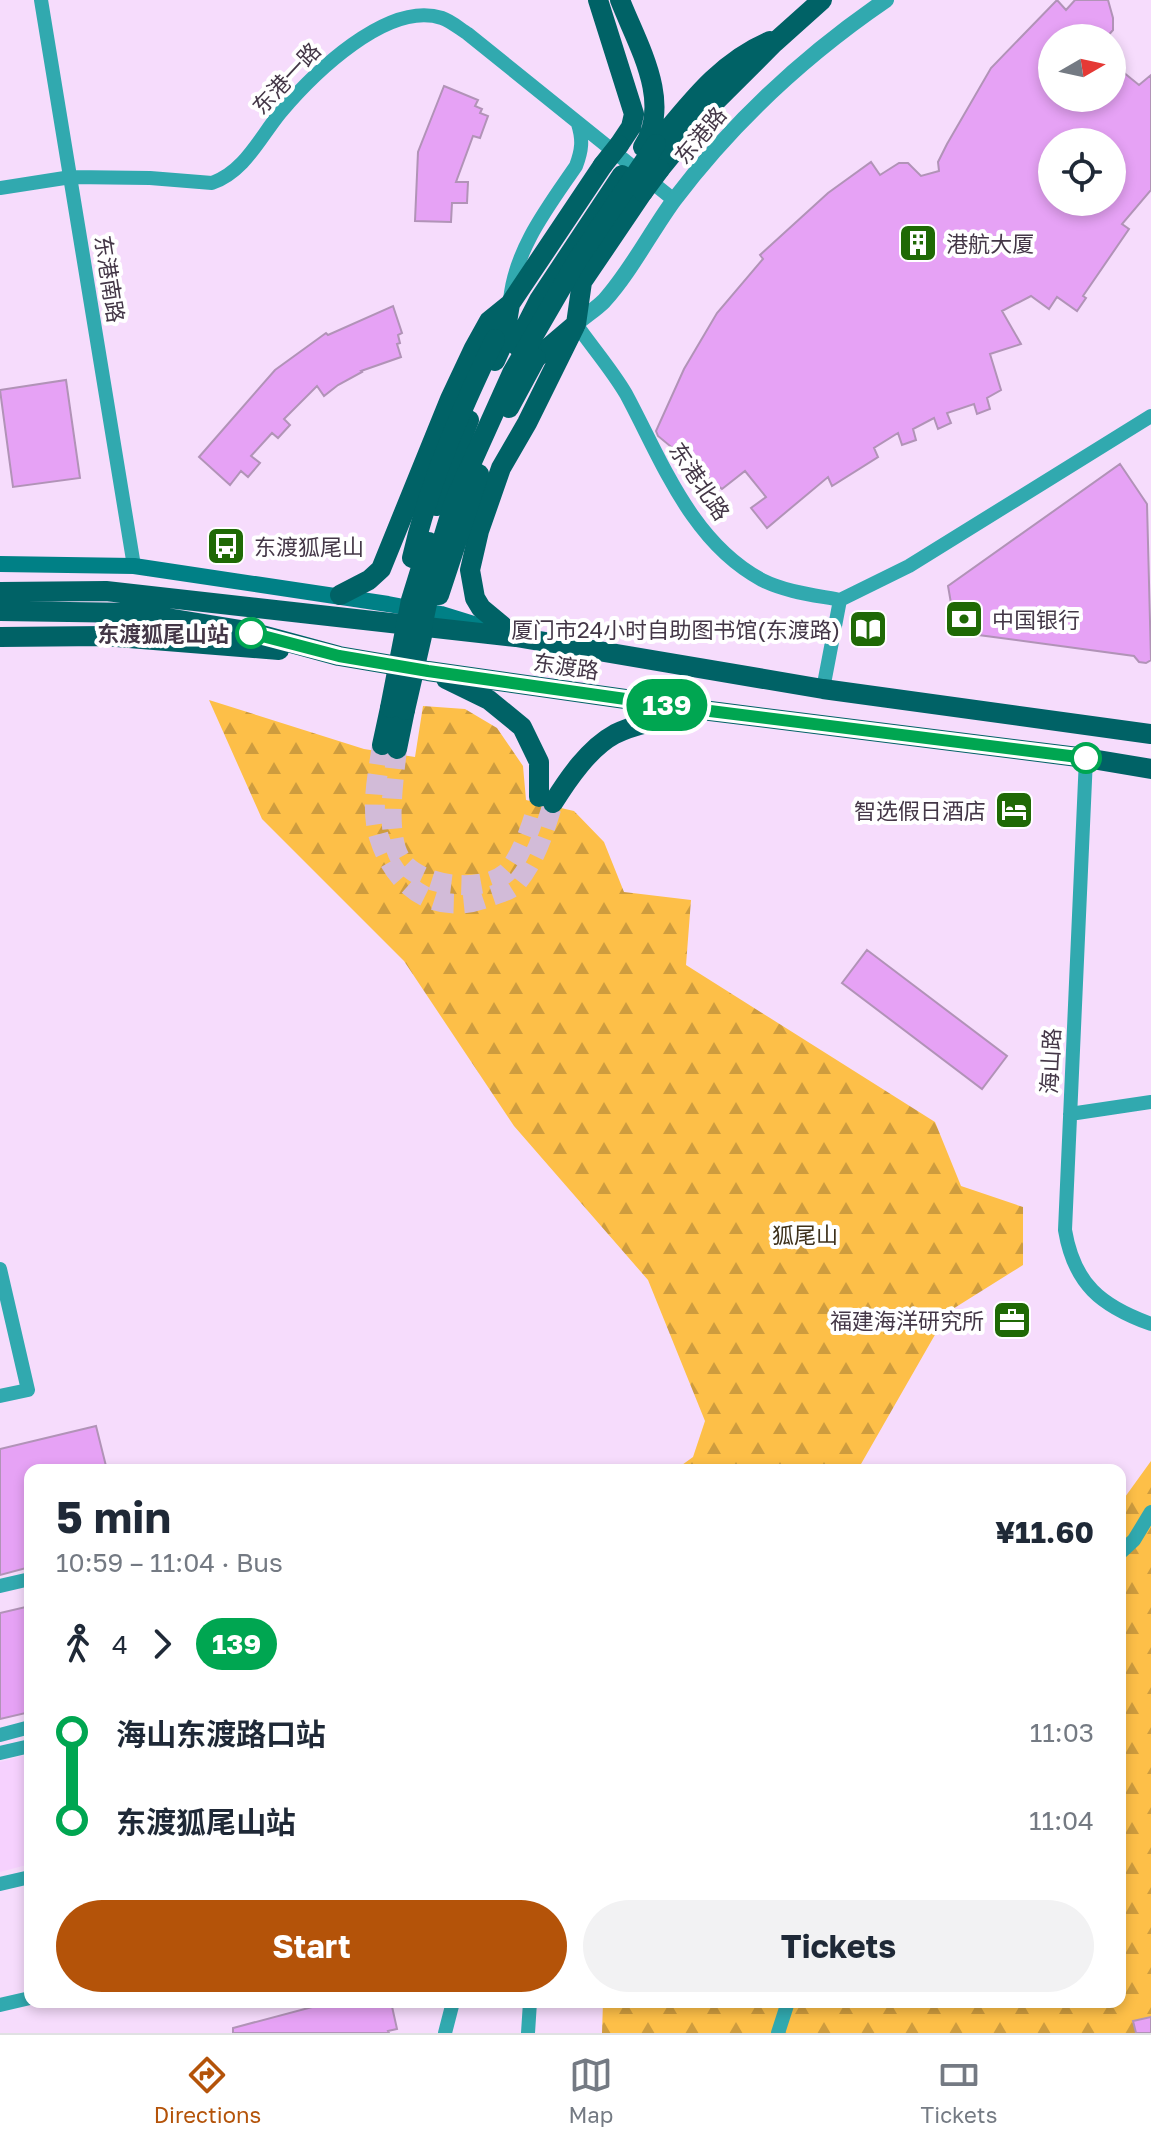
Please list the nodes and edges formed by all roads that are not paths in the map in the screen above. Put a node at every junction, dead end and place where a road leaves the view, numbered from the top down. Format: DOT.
graph roads {
  1 [pos="41,0"];
  2 [pos="598,0"];
  3 [pos="620,0"];
  4 [pos="822,0"];
  5 [pos="886,0"];
  6 [pos="781,36"];
  7 [pos="578,123"];
  8 [pos="628,150"];
  9 [pos="71,177"];
  10 [pos="0,188"];
  11 [pos="674,200"];
  12 [pos="510,304"];
  13 [pos="576,324"];
  14 [pos="1151,416"];
  15 [pos="427,528"];
  16 [pos="479,531"];
  17 [pos="0,564"];
  18 [pos="134,566"];
  19 [pos="381,569"];
  20 [pos="0,593"];
  21 [pos="340,595"];
  22 [pos="191,599"];
  23 [pos="24,600"];
  24 [pos="840,600"];
  25 [pos="0,611"];
  26 [pos="441,614"];
  27 [pos="0,637"];
  28 [pos="516,637"];
  29 [pos="418,647"];
  30 [pos="339,656"];
  31 [pos="428,671"];
  32 [pos="823,689"];
  33 [pos="398,709"];
  34 [pos="710,711"];
  35 [pos="1151,734"];
  36 [pos="390,747"];
  37 [pos="1086,758"];
  38 [pos="1151,769"];
  39 [pos="1151,1102"];
  40 [pos="1070,1114"];
  41 [pos="0,1269"];
  42 [pos="1151,1324"];
  43 [pos="0,1396"];
  44 [pos="1151,1512"];
  45 [pos="1126,1547"];
  46 [pos="24,1580"];
  47 [pos="0,1586"];
  48 [pos="24,1729"];
  49 [pos="0,1735"];
  50 [pos="24,1747"];
  51 [pos="0,1753"];
  52 [pos="24,1878"];
  53 [pos="0,1884"];
  54 [pos="24,1999"];
  55 [pos="0,2005"];
  56 [pos="451,2008"];
  57 [pos="530,2008"];
  58 [pos="786,2008"];
  59 [pos="445,2033"];
  60 [pos="528,2033"];
  61 [pos="778,2033"];
  1 -- 9 [label="street, 东港南路"];
  2 -- 8 [label="main road"];
  3 -- 8 [label="main road"];
  4 -- 6 [label="main road"];
  5 -- 11 [label="street, 东港路"];
  6 -- 13 [label="main road, bridge"];
  6 -- 29 [label="main road, bridge"];
  7 -- 9 [label="street, 东港一路"];
  7 -- 11 [label="street, 东港一路"];
  7 -- 12 [label="street"];
  8 -- 12 [label="main road, bridge"];
  8 -- 33 [label="main road, bridge"];
  9 -- 10 [label="street, 东港一路"];
  9 -- 18 [label="street, 东港南路"];
  11 -- 13 [label="street, 东港路"];
  12 -- 15 [label="main road"];
  12 -- 19 [label="main road"];
  12 -- 33 [label="main road, bridge"];
  13 -- 16 [label="main road"];
  13 -- 24 [label="street, 东港北路"];
  13 -- 29 [label="main road, bridge"];
  14 -- 24 [label="street"];
  15 -- 16 [label="main road"];
  15 -- 19 [label="main road"];
  16 -- 28 [label="main road"];
  17 -- 18 [label="main road"];
  18 -- 21 [label="main road"];
  19 -- 21 [label="main road"];
  20 -- 23 [label="main road"];
  21 -- 26 [label="main road"];
  22 -- 23 [label="main road, 东渡路"];
  22 -- 26 [label="main road"];
  22 -- 28 [label="main road, 东渡路"];
  23 -- 25 [label="main road"];
  23 -- 30 [label="main road, 东渡路"];
  24 -- 32 [label="street"];
  26 -- 28 [label="main road"];
  27 -- 30 [label="main road"];
  28 -- 32 [label="main road, 东渡路"];
  29 -- 33 [label="main road, bridge"];
  30 -- 31 [label="main road, 东渡路"];
  31 -- 34 [label="main road, 东渡路"];
  31 -- 34 [label="main road"];
  32 -- 35 [label="main road, 东渡路"];
  33 -- 36 [label="main road"];
  34 -- 37 [label="main road, 东渡路"];
  37 -- 38 [label="main road, 东渡路"];
  37 -- 40 [label="street, 海山路"];
  39 -- 40 [label="street"];
  40 -- 42 [label="street, 海山路"];
  41 -- 43 [label="street"];
  44 -- 45 [label="street"];
  46 -- 47 [label="street"];
  48 -- 49 [label="street"];
  50 -- 51 [label="street"];
  52 -- 53 [label="street"];
  54 -- 55 [label="street"];
  56 -- 59 [label="street"];
  57 -- 60 [label="street"];
  58 -- 61 [label="street"];
}
